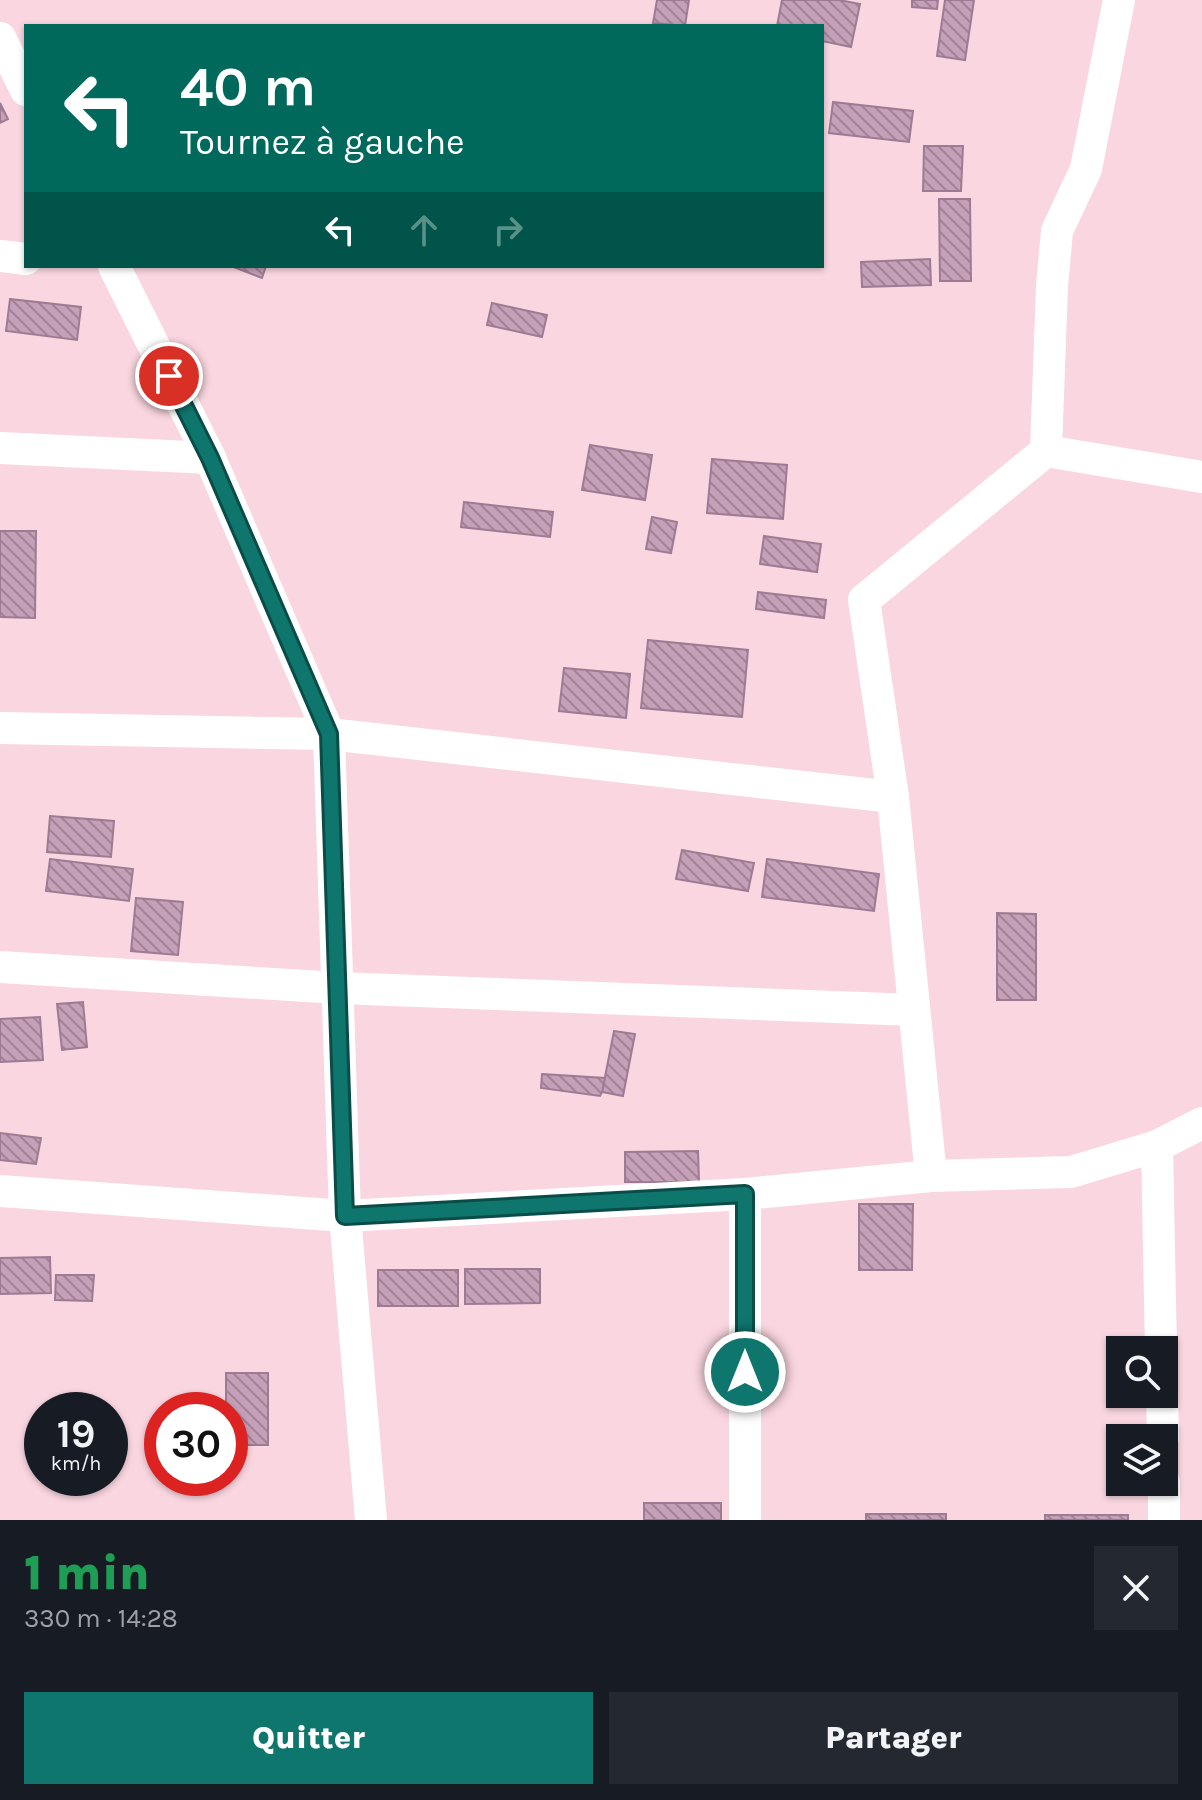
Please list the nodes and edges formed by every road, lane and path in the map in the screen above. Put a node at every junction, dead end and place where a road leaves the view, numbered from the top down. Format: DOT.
graph roads {
  1 [pos="1119,0"];
  2 [pos="0,38"];
  3 [pos="24,86"];
  4 [pos="0,256"];
  5 [pos="24,259"];
  6 [pos="115,268"];
  7 [pos="0,448"];
  8 [pos="1046,451"];
  9 [pos="210,458"];
  10 [pos="1202,477"];
  11 [pos="0,728"];
  12 [pos="329,734"];
  13 [pos="893,797"];
  14 [pos="0,967"];
  15 [pos="338,988"];
  16 [pos="914,1010"];
  17 [pos="1202,1123"];
  18 [pos="1157,1146"];
  19 [pos="931,1176"];
  20 [pos="0,1191"];
  21 [pos="745,1194"];
  22 [pos="345,1216"];
  23 [pos="1161,1336"];
  24 [pos="1164,1496"];
  25 [pos="371,1520"];
  26 [pos="745,1520"];
  27 [pos="1164,1520"];
  1 -- 8 [label="street"];
  2 -- 3 [label="street"];
  4 -- 5 [label="street"];
  6 -- 9 [label="street"];
  7 -- 9 [label="street"];
  8 -- 10 [label="street"];
  8 -- 13 [label="street"];
  9 -- 12 [label="street"];
  11 -- 12 [label="street"];
  12 -- 13 [label="street"];
  12 -- 15 [label="street"];
  13 -- 16 [label="street"];
  14 -- 15 [label="street"];
  15 -- 16 [label="street"];
  15 -- 22 [label="street"];
  16 -- 19 [label="street"];
  17 -- 18 [label="street"];
  18 -- 19 [label="street"];
  18 -- 23 [label="street"];
  19 -- 21 [label="street"];
  20 -- 22 [label="street"];
  21 -- 22 [label="street"];
  21 -- 26 [label="street"];
  22 -- 25 [label="street"];
  24 -- 27 [label="street"];
}
